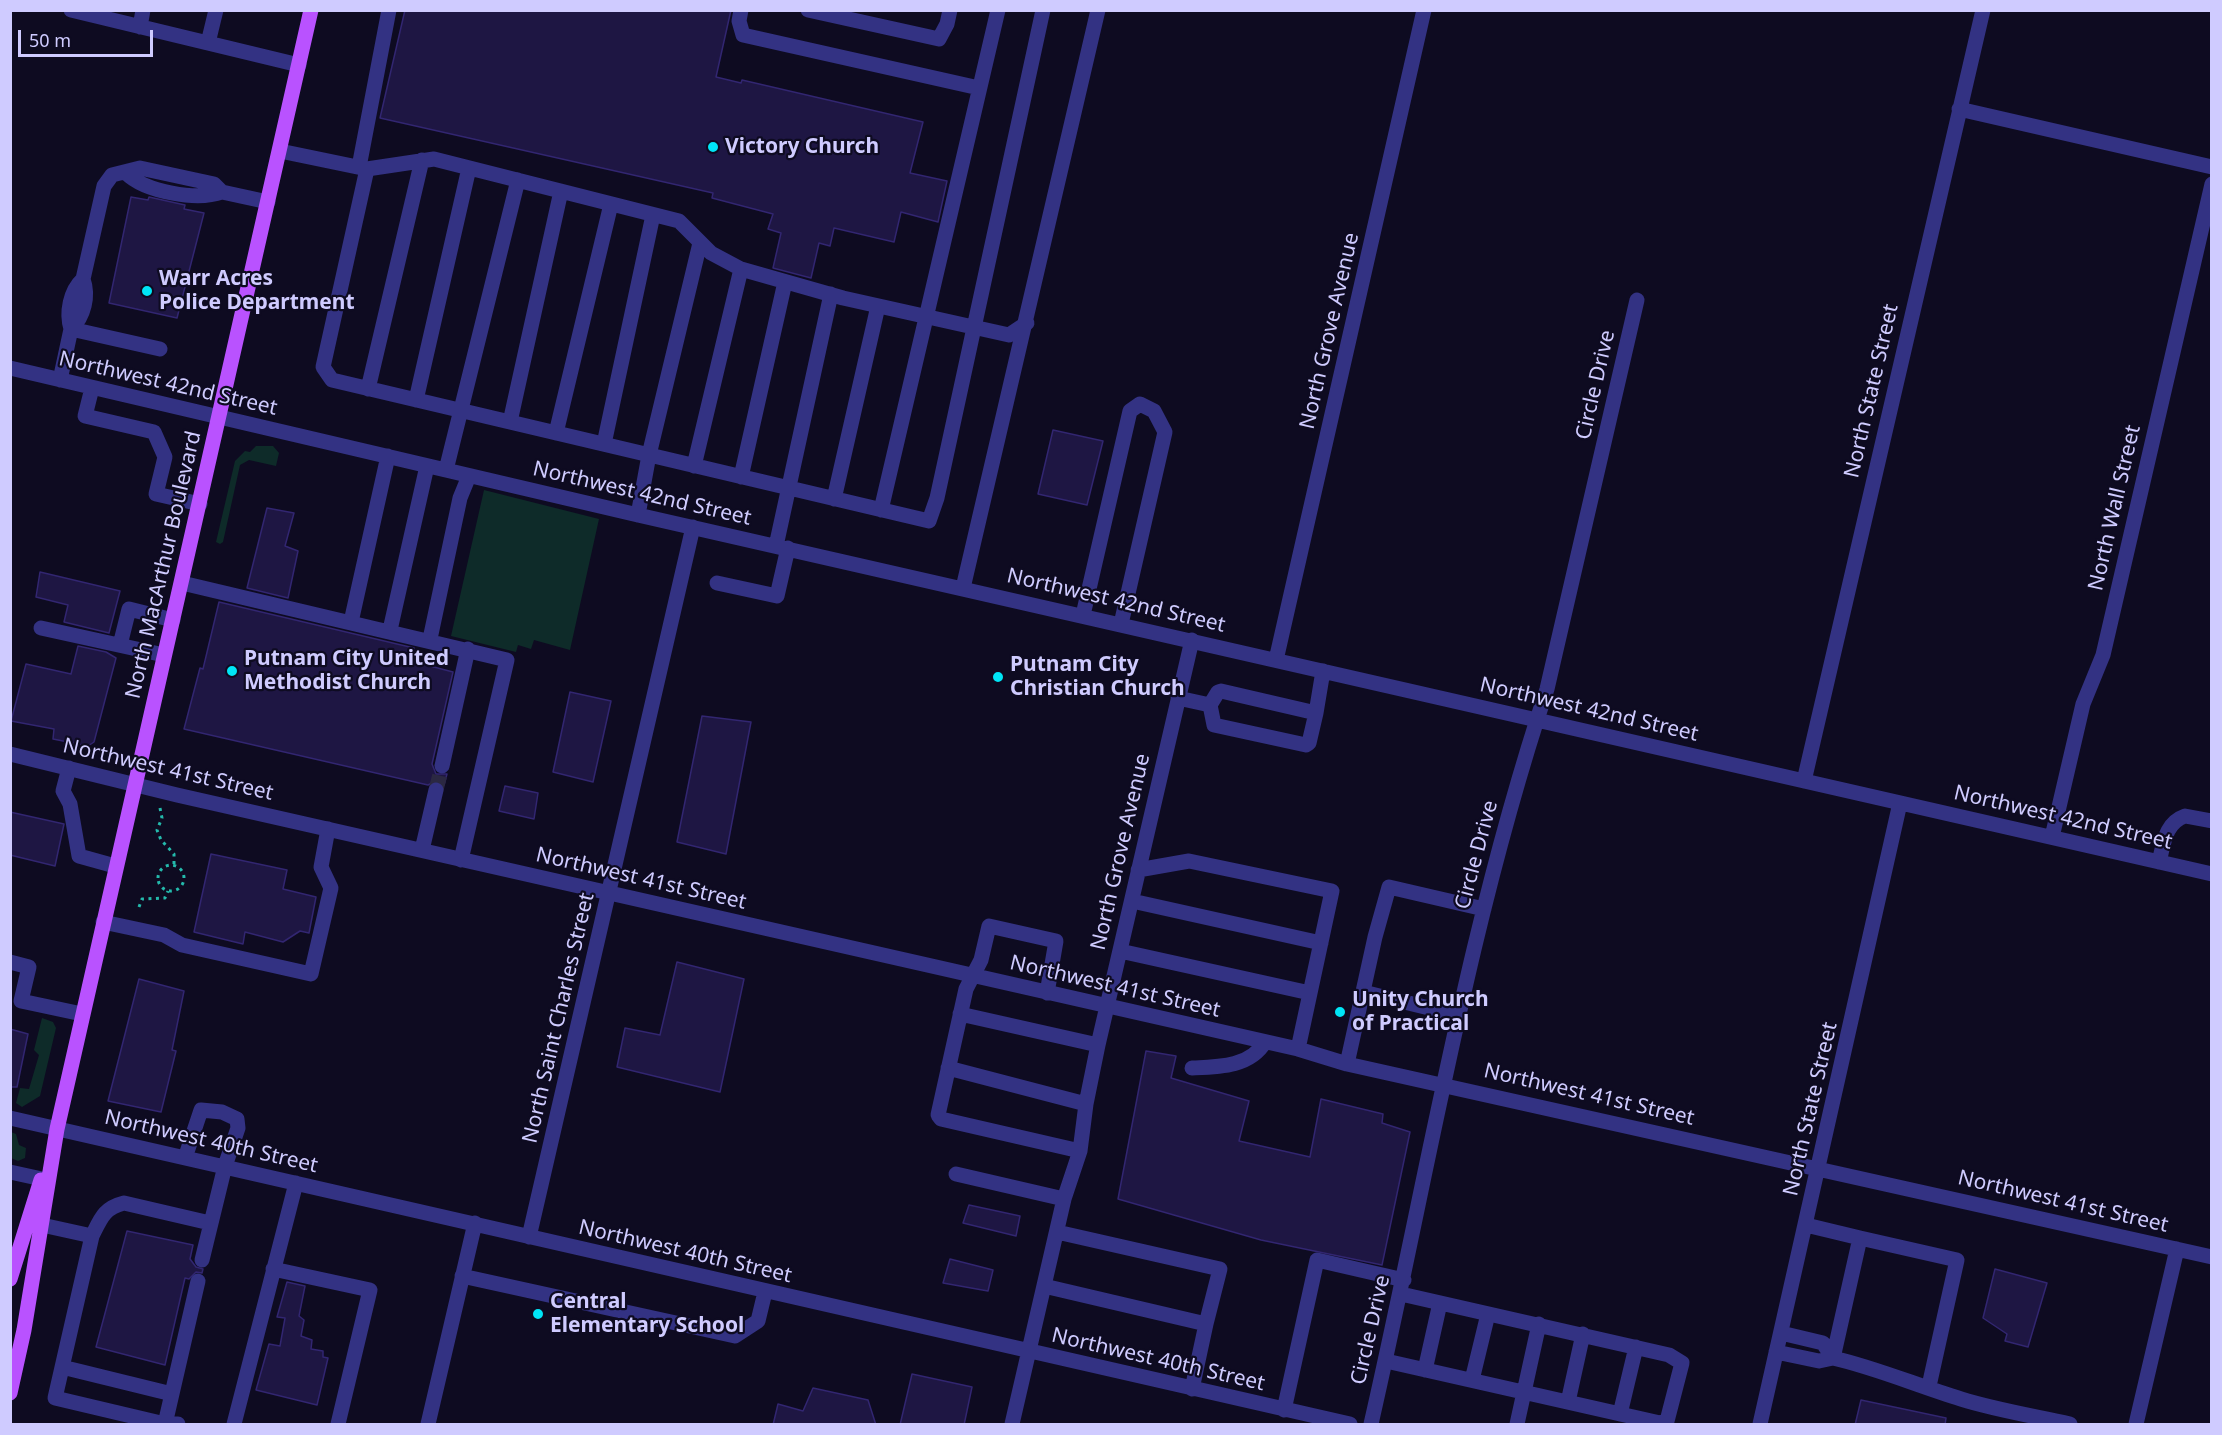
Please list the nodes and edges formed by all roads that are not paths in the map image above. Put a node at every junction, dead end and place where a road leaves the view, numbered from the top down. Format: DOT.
graph roads {
  1 [pos="71,10"];
  2 [pos="144,10"];
  3 [pos="216,10"];
  4 [pos="311,10"];
  5 [pos="389,10"];
  6 [pos="741,10"];
  7 [pos="808,10"];
  8 [pos="950,10"];
  9 [pos="998,10"];
  10 [pos="1043,10"];
  11 [pos="1098,10"];
  12 [pos="1424,10"];
  13 [pos="1983,10"];
  14 [pos="140,27"];
  15 [pos="208,43"];
  16 [pos="299,65"];
  17 [pos="979,88"];
  18 [pos="1959,109"];
  19 [pos="280,151"];
  20 [pos="422,160"];
  21 [pos="2211,167"];
  22 [pos="363,168"];
  23 [pos="469,168"];
  24 [pos="518,180"];
  25 [pos="2211,184"];
  26 [pos="561,191"];
  27 [pos="268,202"];
  28 [pos="610,204"];
  29 [pos="653,215"];
  30 [pos="700,243"];
  31 [pos="741,270"];
  32 [pos="785,282"];
  33 [pos="831,294"];
  34 [pos="1637,300"];
  35 [pos="879,306"];
  36 [pos="925,316"];
  37 [pos="1027,323"];
  38 [pos="974,327"];
  39 [pos="71,329"];
  40 [pos="160,349"];
  41 [pos="10,368"];
  42 [pos="60,380"];
  43 [pos="92,388"];
  44 [pos="368,389"];
  45 [pos="416,400"];
  46 [pos="460,411"];
  47 [pos="219,417"];
  48 [pos="510,422"];
  49 [pos="556,433"];
  50 [pos="604,444"];
  51 [pos="649,455"];
  52 [pos="388,456"];
  53 [pos="427,466"];
  54 [pos="694,466"];
  55 [pos="446,470"];
  56 [pos="469,476"];
  57 [pos="741,477"];
  58 [pos="789,488"];
  59 [pos="834,499"];
  60 [pos="200,504"];
  61 [pos="881,510"];
  62 [pos="638,515"];
  63 [pos="693,527"];
  64 [pos="782,547"];
  65 [pos="182,583"];
  66 [pos="717,583"];
  67 [pos="963,588"];
  68 [pos="1083,615"];
  69 [pos="173,620"];
  70 [pos="351,622"];
  71 [pos="1121,624"];
  72 [pos="41,627"];
  73 [pos="390,630"];
  74 [pos="430,639"];
  75 [pos="1191,640"];
  76 [pos="120,645"];
  77 [pos="468,649"];
  78 [pos="165,655"];
  79 [pos="1276,660"];
  80 [pos="1323,671"];
  81 [pos="1178,698"];
  82 [pos="1210,705"];
  83 [pos="1316,713"];
  84 [pos="1537,720"];
  85 [pos="10,754"];
  86 [pos="442,766"];
  87 [pos="69,768"];
  88 [pos="1804,781"];
  89 [pos="134,784"];
  90 [pos="436,790"];
  91 [pos="1900,803"];
  92 [pos="2211,821"];
  93 [pos="328,829"];
  94 [pos="2052,837"];
  95 [pos="422,850"];
  96 [pos="461,860"];
  97 [pos="2159,862"];
  98 [pos="115,866"];
  99 [pos="1138,870"];
  100 [pos="2211,874"];
  101 [pos="609,893"];
  102 [pos="1132,901"];
  103 [pos="1484,909"];
  104 [pos="103,922"];
  105 [pos="1321,943"];
  106 [pos="1120,951"];
  107 [pos="10,962"];
  108 [pos="973,976"];
  109 [pos="1363,992"];
  110 [pos="1047,993"];
  111 [pos="1310,993"];
  112 [pos="1108,1006"];
  113 [pos="82,1014"];
  114 [pos="960,1014"];
  115 [pos="1458,1015"];
  116 [pos="1265,1042"];
  117 [pos="1098,1045"];
  118 [pos="1298,1049"];
  119 [pos="1347,1064"];
  120 [pos="948,1068"];
  121 [pos="1192,1068"];
  122 [pos="1442,1084"];
  123 [pos="1086,1104"];
  124 [pos="10,1118"];
  125 [pos="57,1129"];
  126 [pos="1080,1151"];
  127 [pos="185,1158"];
  128 [pos="225,1166"];
  129 [pos="1819,1167"];
  130 [pos="10,1172"];
  131 [pos="956,1173"];
  132 [pos="42,1179"];
  133 [pos="296,1183"];
  134 [pos="1064,1199"];
  135 [pos="210,1223"];
  136 [pos="475,1223"];
  137 [pos="42,1225"];
  138 [pos="1806,1225"];
  139 [pos="1057,1232"];
  140 [pos="92,1236"];
  141 [pos="529,1238"];
  142 [pos="1860,1238"];
  143 [pos="2177,1249"];
  144 [pos="2211,1257"];
  145 [pos="202,1260"];
  146 [pos="273,1269"];
  147 [pos="462,1276"];
  148 [pos="10,1279"];
  149 [pos="198,1281"];
  150 [pos="1044,1286"];
  151 [pos="1403,1287"];
  152 [pos="765,1292"];
  153 [pos="1440,1303"];
  154 [pos="1488,1314"];
  155 [pos="1206,1324"];
  156 [pos="1539,1324"];
  157 [pos="1583,1334"];
  158 [pos="1780,1334"];
  159 [pos="1636,1347"];
  160 [pos="1029,1352"];
  161 [pos="1776,1352"];
  162 [pos="1833,1358"];
  163 [pos="1386,1361"];
  164 [pos="62,1367"];
  165 [pos="1425,1370"];
  166 [pos="1472,1380"];
  167 [pos="1929,1386"];
  168 [pos="1192,1389"];
  169 [pos="1525,1392"];
  170 [pos="10,1393"];
  171 [pos="172,1394"];
  172 [pos="1568,1402"];
  173 [pos="1284,1410"];
  174 [pos="1620,1414"];
  175 [pos="1666,1423"];
  176 [pos="165,1424"];
  177 [pos="430,1424"];
  178 [pos="178,1425"];
  179 [pos="234,1425"];
  180 [pos="338,1425"];
  181 [pos="1012,1425"];
  182 [pos="1350,1425"];
  183 [pos="1371,1425"];
  184 [pos="1517,1425"];
  185 [pos="1760,1425"];
  186 [pos="2070,1425"];
  187 [pos="2136,1425"];
  1 -- 14 [label="street"];
  2 -- 14 [label="street"];
  3 -- 15 [label="street"];
  4 -- 16 [label="main road, North MacArthur Boulevard"];
  5 -- 22 [label="street"];
  6 -- 17 [label="street"];
  7 -- 8 [label="street"];
  9 -- 17 [label="street"];
  10 -- 38 [label="street"];
  11 -- 37 [label="street"];
  12 -- 79 [label="street, North Grove Avenue"];
  13 -- 18 [label="street, North State Street"];
  14 -- 15 [label="street"];
  15 -- 16 [label="street"];
  16 -- 19 [label="main road, North MacArthur Boulevard"];
  17 -- 36 [label="street"];
  18 -- 21 [label="street"];
  18 -- 88 [label="street, North State Street"];
  19 -- 22 [label="street"];
  19 -- 27 [label="main road, North MacArthur Boulevard"];
  20 -- 22 [label="street"];
  20 -- 23 [label="street"];
  20 -- 44 [label="street"];
  22 -- 44 [label="street"];
  23 -- 24 [label="street"];
  23 -- 45 [label="street"];
  24 -- 26 [label="street"];
  24 -- 46 [label="street"];
  25 -- 94 [label="street, North Wall Street"];
  26 -- 28 [label="street"];
  26 -- 48 [label="street"];
  27 -- 39 [label="street"];
  27 -- 47 [label="main road, North MacArthur Boulevard"];
  28 -- 29 [label="street"];
  28 -- 49 [label="street"];
  29 -- 30 [label="street"];
  29 -- 50 [label="street"];
  30 -- 31 [label="street"];
  30 -- 51 [label="street"];
  31 -- 32 [label="street"];
  31 -- 54 [label="street"];
  32 -- 33 [label="street"];
  32 -- 57 [label="street"];
  33 -- 35 [label="street"];
  33 -- 58 [label="street"];
  34 -- 84 [label="street, Circle Drive"];
  35 -- 36 [label="street"];
  35 -- 59 [label="street"];
  36 -- 38 [label="street"];
  36 -- 61 [label="street"];
  37 -- 38 [label="street"];
  37 -- 67 [label="street"];
  38 -- 61 [label="street"];
  39 -- 40 [label="street"];
  39 -- 42 [label="street"];
  41 -- 42 [label="street, Northwest 42nd Street"];
  42 -- 43 [label="street, Northwest 42nd Street"];
  43 -- 47 [label="street, Northwest 42nd Street"];
  43 -- 60 [label="street"];
  44 -- 45 [label="street"];
  45 -- 46 [label="street"];
  46 -- 48 [label="street"];
  46 -- 55 [label="street"];
  47 -- 52 [label="street, Northwest 42nd Street"];
  47 -- 60 [label="main road, North MacArthur Boulevard"];
  48 -- 49 [label="street"];
  49 -- 50 [label="street"];
  50 -- 51 [label="street"];
  51 -- 54 [label="street"];
  51 -- 62 [label="street"];
  52 -- 53 [label="street, Northwest 42nd Street"];
  52 -- 70 [label="street"];
  53 -- 55 [label="street, Northwest 42nd Street"];
  53 -- 73 [label="street"];
  54 -- 57 [label="street"];
  55 -- 56 [label="street, Northwest 42nd Street"];
  56 -- 62 [label="street, Northwest 42nd Street"];
  56 -- 74 [label="street"];
  57 -- 58 [label="street"];
  58 -- 59 [label="street"];
  58 -- 64 [label="street"];
  59 -- 61 [label="street"];
  60 -- 65 [label="main road, North MacArthur Boulevard"];
  62 -- 63 [label="street, Northwest 42nd Street"];
  63 -- 64 [label="street, Northwest 42nd Street"];
  63 -- 101 [label="street, North Saint Charles Street"];
  64 -- 66 [label="street"];
  64 -- 67 [label="street, Northwest 42nd Street"];
  65 -- 69 [label="main road, North MacArthur Boulevard"];
  65 -- 70 [label="street"];
  67 -- 68 [label="street, Northwest 42nd Street"];
  68 -- 71 [label="street, Northwest 42nd Street"];
  68 -- 71 [label="street"];
  69 -- 76 [label="street"];
  69 -- 78 [label="main road, North MacArthur Boulevard"];
  70 -- 73 [label="street"];
  71 -- 75 [label="street, Northwest 42nd Street"];
  72 -- 76 [label="street"];
  73 -- 74 [label="street"];
  74 -- 77 [label="street"];
  75 -- 79 [label="street, Northwest 42nd Street"];
  75 -- 81 [label="street, North Grove Avenue"];
  76 -- 78 [label="street"];
  77 -- 86 [label="street"];
  77 -- 96 [label="street"];
  78 -- 89 [label="main road, North MacArthur Boulevard"];
  79 -- 80 [label="street, Northwest 42nd Street"];
  80 -- 83 [label="street"];
  80 -- 84 [label="street, Northwest 42nd Street"];
  81 -- 82 [label="street"];
  81 -- 99 [label="street, North Grove Avenue"];
  82 -- 83 [label="street"];
  82 -- 83 [label="street"];
  84 -- 88 [label="street, Northwest 42nd Street"];
  84 -- 103 [label="street, Circle Drive"];
  85 -- 87 [label="street, Northwest 41st Street"];
  87 -- 89 [label="street, Northwest 41st Street"];
  87 -- 98 [label="street"];
  88 -- 91 [label="street, Northwest 42nd Street"];
  89 -- 93 [label="street, Northwest 41st Street"];
  89 -- 98 [label="main road, North MacArthur Boulevard"];
  90 -- 95 [label="street"];
  91 -- 94 [label="street, Northwest 42nd Street"];
  91 -- 129 [label="street, North State Street"];
  92 -- 97 [label="street"];
  93 -- 95 [label="street, Northwest 41st Street"];
  93 -- 104 [label="street"];
  94 -- 97 [label="street, Northwest 42nd Street"];
  95 -- 96 [label="street, Northwest 41st Street"];
  96 -- 101 [label="street, Northwest 41st Street"];
  97 -- 100 [label="street, Northwest 42nd Street"];
  98 -- 104 [label="main road, North MacArthur Boulevard"];
  99 -- 102 [label="street, North Grove Avenue"];
  99 -- 105 [label="street"];
  101 -- 108 [label="street, Northwest 41st Street"];
  101 -- 141 [label="street, North Saint Charles Street"];
  102 -- 105 [label="street"];
  102 -- 106 [label="street, North Grove Avenue"];
  103 -- 109 [label="street"];
  103 -- 115 [label="street, Circle Drive"];
  104 -- 113 [label="main road, North MacArthur Boulevard"];
  105 -- 111 [label="street"];
  106 -- 111 [label="street"];
  106 -- 112 [label="street, North Grove Avenue"];
  107 -- 113 [label="street"];
  108 -- 110 [label="street, Northwest 41st Street"];
  108 -- 110 [label="street"];
  108 -- 114 [label="street"];
  109 -- 115 [label="street"];
  109 -- 119 [label="street"];
  110 -- 112 [label="street, Northwest 41st Street"];
  111 -- 118 [label="street"];
  112 -- 116 [label="street, Northwest 41st Street"];
  112 -- 117 [label="street, North Grove Avenue"];
  113 -- 125 [label="main road, North MacArthur Boulevard"];
  114 -- 117 [label="street"];
  114 -- 120 [label="street"];
  115 -- 122 [label="street, Circle Drive"];
  116 -- 118 [label="street, Northwest 41st Street"];
  116 -- 121 [label="street"];
  117 -- 123 [label="street, North Grove Avenue"];
  118 -- 119 [label="street, Northwest 41st Street"];
  119 -- 122 [label="street, Northwest 41st Street"];
  120 -- 123 [label="street"];
  120 -- 126 [label="street"];
  122 -- 129 [label="street, Northwest 41st Street"];
  122 -- 151 [label="street, Circle Drive"];
  123 -- 126 [label="street, North Grove Avenue"];
  124 -- 125 [label="street, Northwest 40th Street"];
  125 -- 127 [label="street, Northwest 40th Street"];
  125 -- 132 [label="main road, North MacArthur Boulevard"];
  125 -- 137 [label="main road, North MacArthur Boulevard"];
  126 -- 134 [label="street, North Grove Avenue"];
  127 -- 128 [label="street, Northwest 40th Street"];
  127 -- 128 [label="street"];
  128 -- 133 [label="street, Northwest 40th Street"];
  128 -- 135 [label="street"];
  129 -- 138 [label="street, North State Street"];
  129 -- 143 [label="street, Northwest 41st Street"];
  130 -- 132 [label="street"];
  131 -- 134 [label="street"];
  132 -- 148 [label="main road, North MacArthur Boulevard"];
  133 -- 136 [label="street, Northwest 40th Street"];
  133 -- 146 [label="street"];
  134 -- 139 [label="street, North Grove Avenue"];
  135 -- 140 [label="street"];
  135 -- 145 [label="street"];
  136 -- 141 [label="street, Northwest 40th Street"];
  136 -- 147 [label="street"];
  137 -- 140 [label="street"];
  137 -- 170 [label="main road, North MacArthur Boulevard"];
  138 -- 142 [label="street"];
  138 -- 158 [label="street, North State Street"];
  139 -- 150 [label="street, North Grove Avenue"];
  139 -- 155 [label="street"];
  140 -- 164 [label="street"];
  141 -- 152 [label="street, Northwest 40th Street"];
  142 -- 162 [label="street"];
  142 -- 167 [label="street"];
  143 -- 144 [label="street, Northwest 41st Street"];
  143 -- 187 [label="street"];
  146 -- 179 [label="street"];
  146 -- 180 [label="street"];
  147 -- 152 [label="street"];
  147 -- 177 [label="street"];
  149 -- 171 [label="street"];
  150 -- 155 [label="street"];
  150 -- 160 [label="street, North Grove Avenue"];
  151 -- 153 [label="street"];
  151 -- 163 [label="street, Circle Drive"];
  151 -- 173 [label="street"];
  152 -- 160 [label="street, Northwest 40th Street"];
  153 -- 154 [label="street"];
  153 -- 165 [label="street"];
  154 -- 156 [label="street"];
  154 -- 166 [label="street"];
  155 -- 168 [label="street"];
  156 -- 157 [label="street"];
  156 -- 169 [label="street"];
  157 -- 159 [label="street"];
  157 -- 172 [label="street"];
  158 -- 161 [label="street, North State Street"];
  158 -- 162 [label="street"];
  159 -- 174 [label="street"];
  159 -- 175 [label="street"];
  160 -- 168 [label="street, Northwest 40th Street"];
  160 -- 181 [label="street, North Grove Avenue"];
  161 -- 162 [label="street"];
  161 -- 185 [label="street, North State Street"];
  162 -- 167 [label="street"];
  163 -- 165 [label="street"];
  163 -- 183 [label="street, Circle Drive"];
  164 -- 171 [label="street"];
  164 -- 176 [label="street"];
  165 -- 166 [label="street"];
  166 -- 169 [label="street"];
  167 -- 186 [label="street"];
  168 -- 173 [label="street, Northwest 40th Street"];
  169 -- 172 [label="street"];
  169 -- 184 [label="street"];
  171 -- 176 [label="street"];
  172 -- 174 [label="street"];
  173 -- 182 [label="street, Northwest 40th Street"];
  174 -- 175 [label="street"];
  176 -- 178 [label="street"];
}
